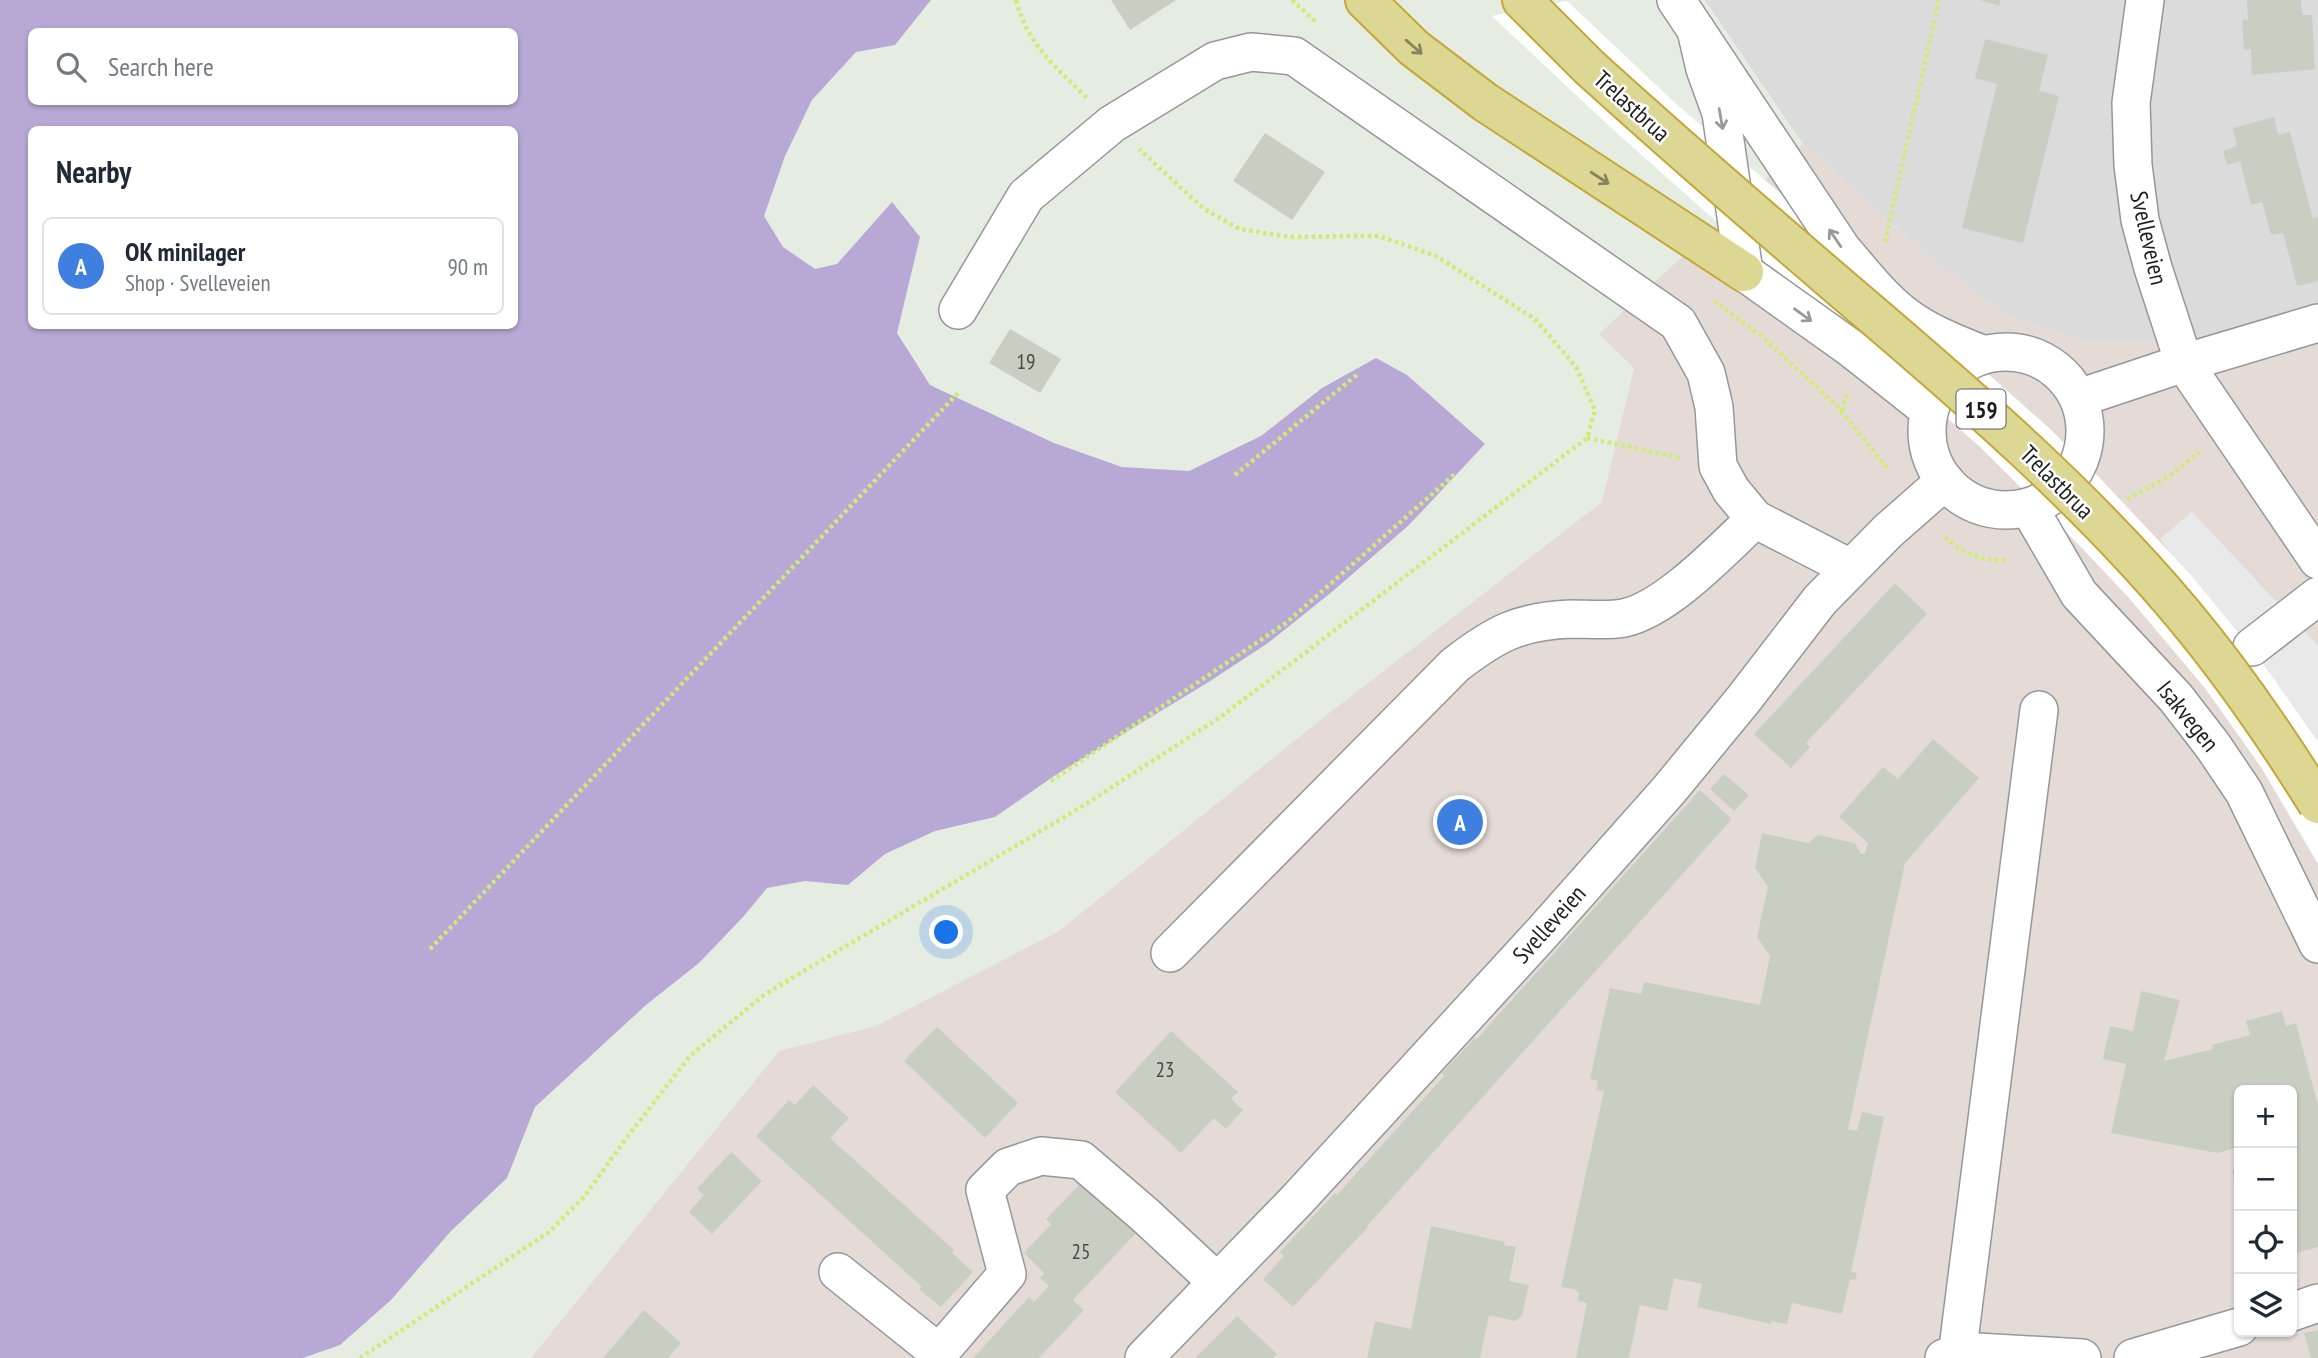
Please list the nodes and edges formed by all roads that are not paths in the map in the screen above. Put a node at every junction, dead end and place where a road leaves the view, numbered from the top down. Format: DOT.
graph roads {
  1 [pos="1364,0"];
  2 [pos="1522,0"];
  3 [pos="1675,0"];
  4 [pos="2145,0"];
  5 [pos="1696,30"];
  6 [pos="1744,272"];
  7 [pos="958,310"];
  8 [pos="2318,323"];
  9 [pos="1982,354"];
  10 [pos="2184,363"];
  11 [pos="2079,398"];
  12 [pos="1929,410"];
  13 [pos="1945,481"];
  14 [pos="2029,508"];
  15 [pos="1755,519"];
  16 [pos="2318,560"];
  17 [pos="1850,568"];
  18 [pos="2318,596"];
  19 [pos="2252,647"];
  20 [pos="2039,710"];
  21 [pos="2318,804"];
  22 [pos="2318,944"];
  23 [pos="1170,953"];
  24 [pos="838,1272"];
  25 [pos="1217,1282"];
  26 [pos="2318,1303"];
  27 [pos="2297,1310"];
  28 [pos="2229,1339"];
  29 [pos="1950,1357"];
  30 [pos="1144,1358"];
  31 [pos="2082,1358"];
  32 [pos="2133,1358"];
  1 -- 6 [label="highway, one-way"];
  2 -- 21 [label="highway, Trelastbrua / 159, bridge"];
  3 -- 5 [label="street"];
  4 -- 10 [label="street, Svelleveien"];
  5 -- 6 [label="street, one-way"];
  9 -- 5 [label="street, one-way"];
  6 -- 12 [label="street, one-way"];
  7 -- 15 [label="street"];
  8 -- 10 [label="street"];
  9 -- 11 [label="street"];
  9 -- 12 [label="street"];
  10 -- 11 [label="street"];
  10 -- 16 [label="street, Svelleveien"];
  11 -- 14 [label="street"];
  12 -- 13 [label="street"];
  13 -- 14 [label="street"];
  13 -- 17 [label="street, Svelleveien"];
  14 -- 22 [label="street, Isakvegen"];
  15 -- 17 [label="street"];
  15 -- 23 [label="street"];
  17 -- 25 [label="street, Svelleveien"];
  18 -- 19 [label="street"];
  20 -- 29 [label="street"];
  24 -- 25 [label="street"];
  25 -- 30 [label="street, Svelleveien"];
  26 -- 27 [label="street"];
  28 -- 32 [label="street"];
  29 -- 31 [label="street"];
}
